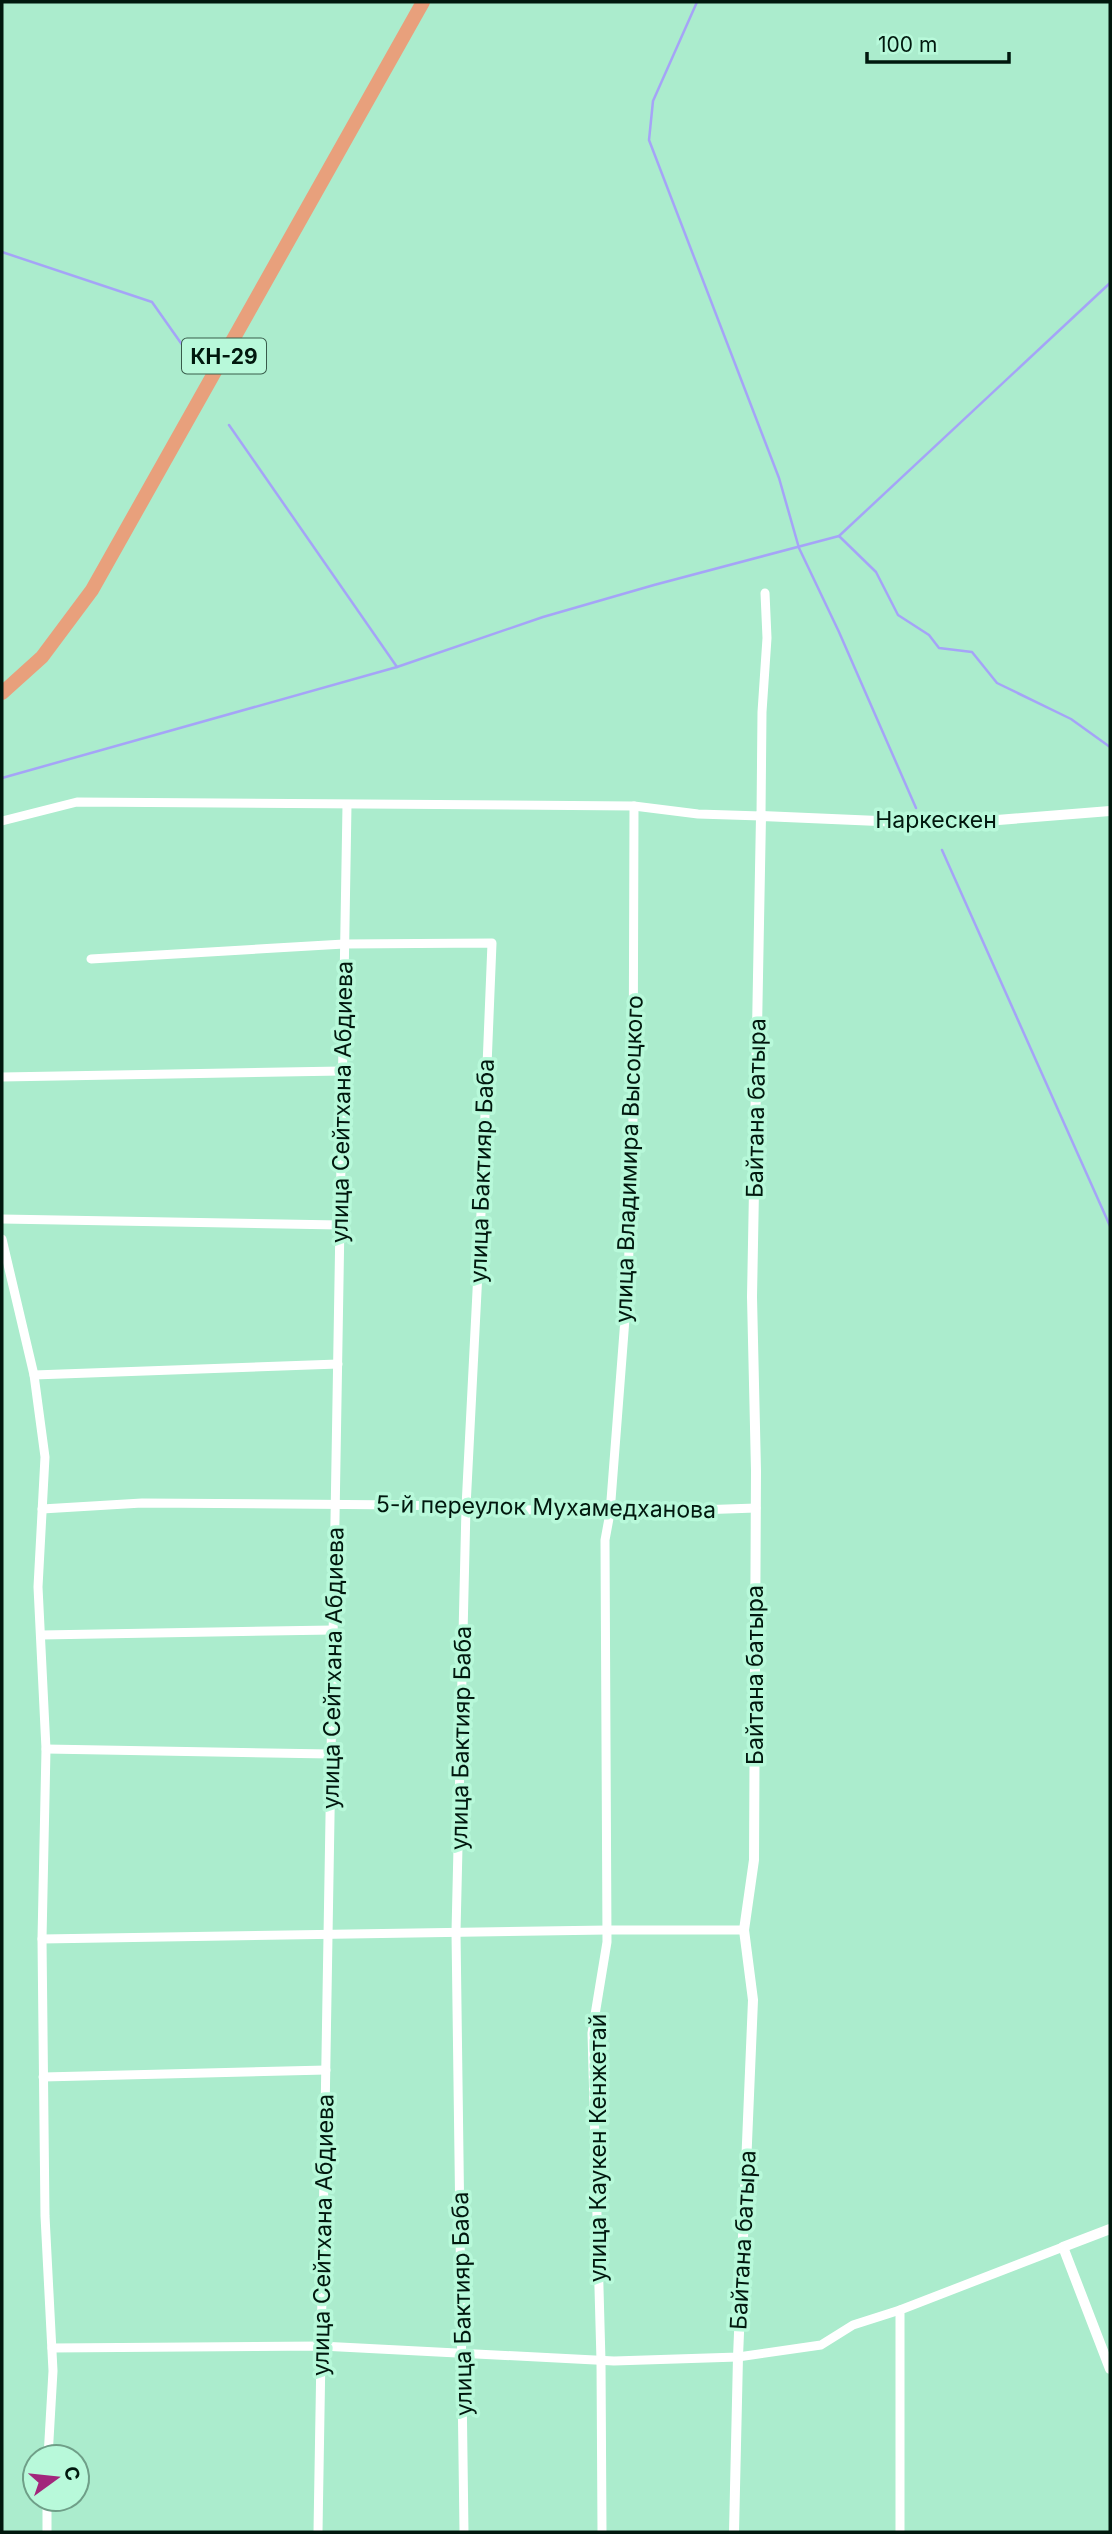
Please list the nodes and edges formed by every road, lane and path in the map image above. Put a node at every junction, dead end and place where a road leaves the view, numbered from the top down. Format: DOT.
graph roads {
  1 [pos="424,2"];
  2 [pos="765,593"];
  3 [pos="2,693"];
  4 [pos="347,805"];
  5 [pos="634,806"];
  6 [pos="1110,811"];
  7 [pos="761,816"];
  8 [pos="2,821"];
  9 [pos="344,944"];
  10 [pos="92,959"];
  11 [pos="342,1071"];
  12 [pos="2,1077"];
  13 [pos="2,1219"];
  14 [pos="340,1225"];
  15 [pos="2,1239"];
  16 [pos="338,1364"];
  17 [pos="34,1375"];
  18 [pos="335,1504"];
  19 [pos="466,1507"];
  20 [pos="756,1508"];
  21 [pos="42,1509"];
  22 [pos="610,1513"];
  23 [pos="333,1630"];
  24 [pos="41,1635"];
  25 [pos="46,1749"];
  26 [pos="331,1754"];
  27 [pos="607,1930"];
  28 [pos="744,1930"];
  29 [pos="456,1932"];
  30 [pos="328,1934"];
  31 [pos="42,1939"];
  32 [pos="326,2070"];
  33 [pos="43,2077"];
  34 [pos="1110,2229"];
  35 [pos="1063,2247"];
  36 [pos="900,2310"];
  37 [pos="321,2346"];
  38 [pos="52,2348"];
  39 [pos="463,2353"];
  40 [pos="738,2357"];
  41 [pos="601,2361"];
  42 [pos="1110,2369"];
  43 [pos="49,2443"];
  44 [pos="47,2513"];
  45 [pos="47,2532"];
  46 [pos="318,2532"];
  47 [pos="464,2532"];
  48 [pos="602,2532"];
  49 [pos="734,2532"];
  50 [pos="900,2532"];
  1 -- 3 [label="main road, КН-29"];
  2 -- 7 [label="street"];
  4 -- 5 [label="street"];
  4 -- 8 [label="street"];
  4 -- 9 [label="street, улица Сейтхана Абдиева"];
  5 -- 7 [label="street"];
  5 -- 22 [label="street, улица Владимира Высоцкого"];
  6 -- 7 [label="street, Наркескен"];
  7 -- 20 [label="street, Байтана батыра"];
  9 -- 10 [label="street"];
  9 -- 11 [label="street, улица Сейтхана Абдиева"];
  9 -- 19 [label="street, улица Бактияр Баба"];
  11 -- 12 [label="street"];
  11 -- 14 [label="street, улица Сейтхана Абдиева"];
  13 -- 14 [label="street"];
  14 -- 16 [label="street, улица Сейтхана Абдиева"];
  15 -- 17 [label="street"];
  16 -- 17 [label="street"];
  16 -- 18 [label="street, улица Сейтхана Абдиева"];
  17 -- 21 [label="street"];
  18 -- 19 [label="street, 5-й переулок Мухамедханова"];
  18 -- 21 [label="street, 5-й переулок Мухамедханова"];
  18 -- 23 [label="street, улица Сейтхана Абдиева"];
  19 -- 22 [label="street, 5-й переулок Мухамедханова"];
  19 -- 29 [label="street, улица Бактияр Баба"];
  20 -- 22 [label="street, 5-й переулок Мухамедханова"];
  20 -- 28 [label="street, Байтана батыра"];
  21 -- 24 [label="street"];
  22 -- 27 [label="street, улица Каукен Кенжетай"];
  23 -- 24 [label="street"];
  23 -- 26 [label="street, улица Сейтхана Абдиева"];
  24 -- 25 [label="street"];
  25 -- 26 [label="street"];
  25 -- 31 [label="street"];
  26 -- 30 [label="street, улица Сейтхана Абдиева"];
  27 -- 28 [label="street"];
  27 -- 29 [label="street"];
  27 -- 41 [label="street, улица Каукен Кенжетай"];
  28 -- 40 [label="street, Байтана батыра"];
  29 -- 30 [label="street"];
  29 -- 39 [label="street, улица Бактияр Баба"];
  30 -- 31 [label="street"];
  30 -- 32 [label="street, улица Сейтхана Абдиева"];
  31 -- 33 [label="street"];
  32 -- 33 [label="street"];
  32 -- 37 [label="street, улица Сейтхана Абдиева"];
  33 -- 38 [label="street"];
  34 -- 35 [label="street"];
  35 -- 36 [label="street"];
  35 -- 42 [label="street"];
  36 -- 40 [label="street"];
  36 -- 50 [label="street"];
  37 -- 38 [label="street"];
  37 -- 39 [label="street"];
  37 -- 46 [label="street, улица Сейтхана Абдиева"];
  38 -- 43 [label="street"];
  39 -- 41 [label="street"];
  39 -- 47 [label="street, улица Бактияр Баба"];
  40 -- 41 [label="street"];
  40 -- 49 [label="street, Байтана батыра"];
  41 -- 48 [label="street, улица Каукен Кенжетай"];
  44 -- 45 [label="street"];
}
